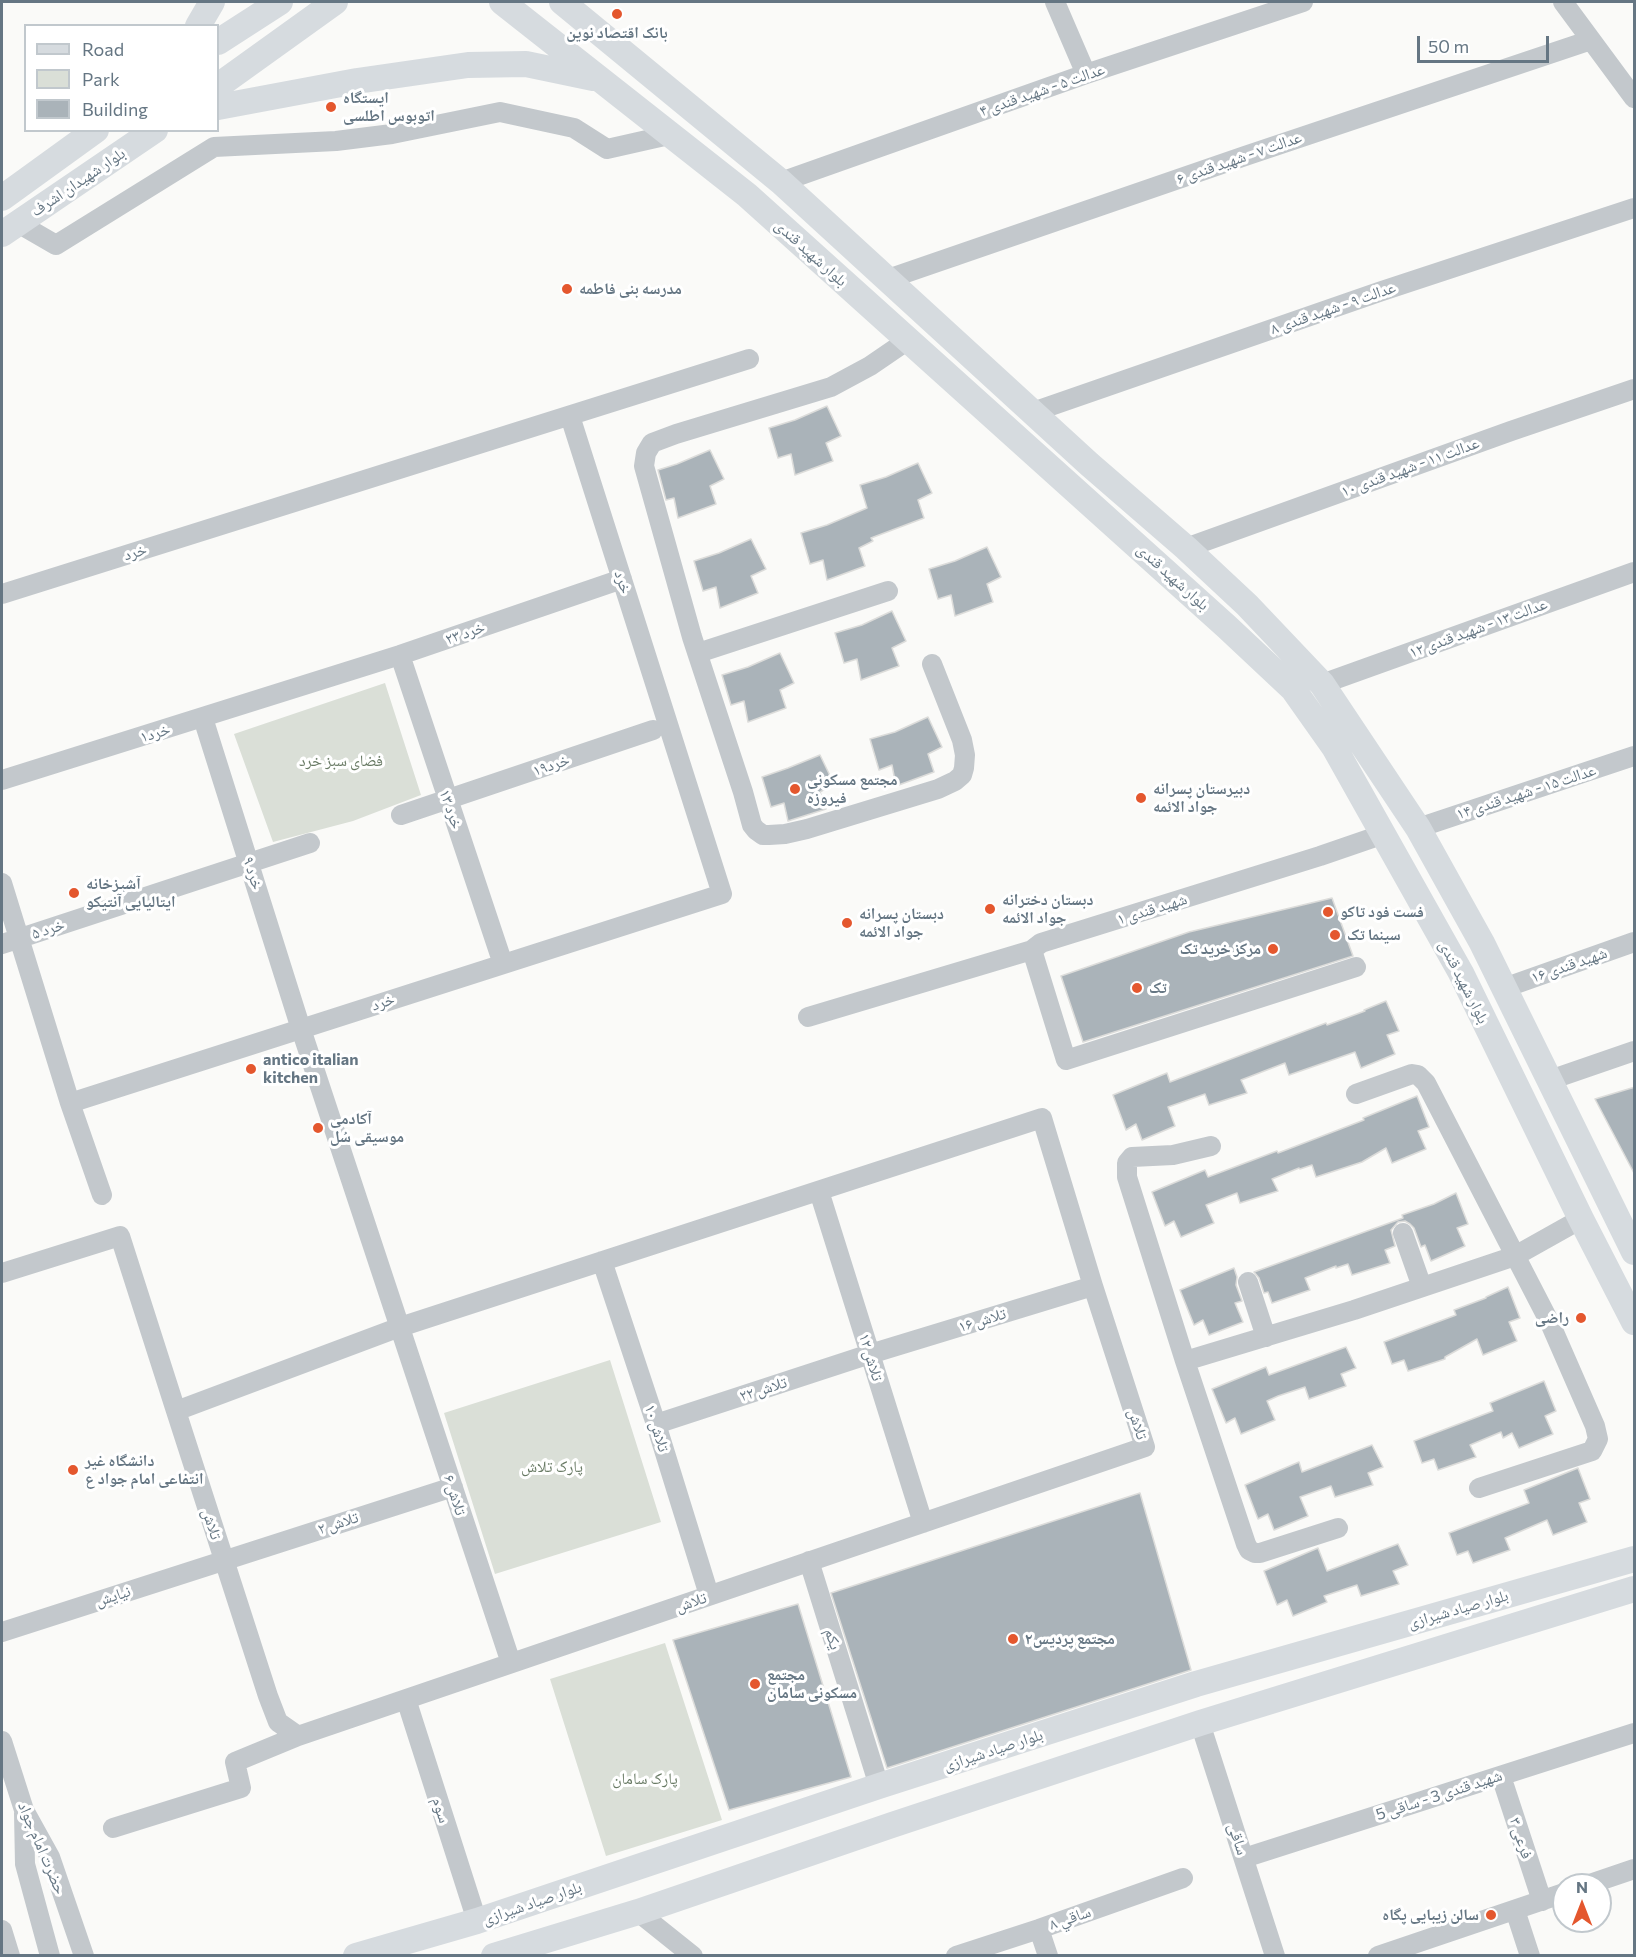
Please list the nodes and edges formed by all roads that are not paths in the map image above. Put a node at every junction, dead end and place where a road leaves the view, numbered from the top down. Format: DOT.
graph roads {
  1 [pos="212,2"];
  2 [pos="280,2"];
  3 [pos="335,2"];
  4 [pos="502,2"];
  5 [pos="562,2"];
  6 [pos="1055,2"];
  7 [pos="1304,2"];
  8 [pos="1563,2"];
  9 [pos="199,24"];
  10 [pos="1591,40"];
  11 [pos="219,41"];
  12 [pos="1086,74"];
  13 [pos="598,79"];
  14 [pos="219,85"];
  15 [pos="1635,98"];
  16 [pos="219,107"];
  17 [pos="93,132"];
  18 [pos="152,132"];
  19 [pos="669,135"];
  20 [pos="781,182"];
  21 [pos="2,198"];
  22 [pos="1635,208"];
  23 [pos="10,228"];
  24 [pos="888,279"];
  25 [pos="908,340"];
  26 [pos="749,359"];
  27 [pos="1635,389"];
  28 [pos="1033,412"];
  29 [pos="570,416"];
  30 [pos="1089,464"];
  31 [pos="1077,491"];
  32 [pos="1135,503"];
  33 [pos="1114,525"];
  34 [pos="1186,548"];
  35 [pos="1635,572"];
  36 [pos="622,579"];
  37 [pos="888,591"];
  38 [pos="2,594"];
  39 [pos="698,654"];
  40 [pos="400,655"];
  41 [pos="932,664"];
  42 [pos="307,684"];
  43 [pos="1322,684"];
  44 [pos="203,718"];
  45 [pos="653,730"];
  46 [pos="1635,756"];
  47 [pos="2,780"];
  48 [pos="448,801"];
  49 [pos="402,815"];
  50 [pos="1418,828"];
  51 [pos="1384,834"];
  52 [pos="310,843"];
  53 [pos="249,863"];
  54 [pos="2,884"];
  55 [pos="10,941"];
  56 [pos="1635,942"];
  57 [pos="1032,950"];
  58 [pos="503,964"];
  59 [pos="1356,967"];
  60 [pos="1504,988"];
  61 [pos="808,1017"];
  62 [pos="302,1029"];
  63 [pos="1635,1051"];
  64 [pos="1550,1080"];
  65 [pos="1356,1094"];
  66 [pos="70,1102"];
  67 [pos="1211,1146"];
  68 [pos="819,1191"];
  69 [pos="102,1195"];
  70 [pos="1581,1219"];
  71 [pos="1403,1233"];
  72 [pos="1633,1248"];
  73 [pos="1515,1256"];
  74 [pos="602,1261"];
  75 [pos="2,1273"];
  76 [pos="1248,1282"];
  77 [pos="1093,1286"];
  78 [pos="1422,1287"];
  79 [pos="1635,1322"];
  80 [pos="400,1327"];
  81 [pos="1266,1336"];
  82 [pos="870,1354"];
  83 [pos="1185,1361"];
  84 [pos="176,1411"];
  85 [pos="656,1424"];
  86 [pos="453,1487"];
  87 [pos="1479,1488"];
  88 [pos="924,1523"];
  89 [pos="1338,1528"];
  90 [pos="224,1559"];
  91 [pos="1635,1559"];
  92 [pos="809,1561"];
  93 [pos="1635,1589"];
  94 [pos="709,1595"];
  95 [pos="2,1632"];
  96 [pos="511,1663"];
  97 [pos="406,1699"];
  98 [pos="1200,1723"];
  99 [pos="1635,1733"];
  100 [pos="298,1736"];
  101 [pos="2,1741"];
  102 [pos="1501,1776"];
  103 [pos="879,1786"];
  104 [pos="24,1810"];
  105 [pos="113,1828"];
  106 [pos="1244,1858"];
  107 [pos="1635,1869"];
  108 [pos="1612,1877"];
  109 [pos="1184,1878"];
  110 [pos="1552,1897"];
  111 [pos="1542,1901"];
  112 [pos="1515,1910"];
  113 [pos="638,1912"];
  114 [pos="477,1921"];
  115 [pos="2,1929"];
  116 [pos="1039,1929"];
  117 [pos="10,1956"];
  118 [pos="50,1956"];
  119 [pos="84,1956"];
  120 [pos="356,1956"];
  121 [pos="494,1956"];
  122 [pos="693,1956"];
  123 [pos="956,1956"];
  124 [pos="1048,1956"];
  125 [pos="1275,1956"];
  126 [pos="1378,1956"];
  127 [pos="1530,1956"];
  1 -- 9 [label="main road"];
  2 -- 11 [label="main road"];
  3 -- 14 [label="main road"];
  4 -- 13 [label="main road, بلوار شهید قندی"];
  5 -- 20 [label="main road, بلوار شهید قندی"];
  6 -- 12 [label="street"];
  7 -- 12 [label="street, عدالت ۵ - شهید قندی ۴"];
  8 -- 10 [label="street"];
  10 -- 15 [label="street"];
  10 -- 24 [label="street, عدالت ۷ - شهید قندی ۶"];
  12 -- 20 [label="street, عدالت ۵ - شهید قندی ۴"];
  13 -- 16 [label="main road"];
  13 -- 19 [label="main road, بلوار شهید قندی"];
  17 -- 21 [label="main road, بلوار شهیدان اشرف"];
  18 -- 23 [label="main road, بلوار شهیدان اشرف"];
  19 -- 23 [label="street"];
  19 -- 25 [label="main road, بلوار شهید قندی"];
  20 -- 24 [label="main road, بلوار شهید قندی"];
  22 -- 28 [label="street, عدالت ۹ - شهید قندی ۸"];
  24 -- 28 [label="main road, بلوار شهید قندی"];
  25 -- 31 [label="main road, بلوار شهید قندی"];
  25 -- 39 [label="street"];
  26 -- 29 [label="street"];
  27 -- 34 [label="street, عدالت ۱۱ - شهید قندی ۱۰"];
  28 -- 30 [label="main road, بلوار شهید قندی"];
  29 -- 36 [label="street, خرد"];
  29 -- 38 [label="street, خرد"];
  30 -- 31 [label="main road"];
  30 -- 32 [label="main road, بلوار شهید قندی"];
  31 -- 33 [label="main road, بلوار شهید قندی"];
  32 -- 33 [label="main road"];
  32 -- 34 [label="main road, بلوار شهید قندی"];
  33 -- 51 [label="main road, بلوار شهید قندی"];
  34 -- 43 [label="main road, بلوار شهید قندی"];
  35 -- 43 [label="street, عدالت ۱۳ - شهید قندی ۱۲"];
  36 -- 40 [label="street, خرد ۲۳"];
  36 -- 58 [label="street, خرد"];
  37 -- 39 [label="street"];
  39 -- 41 [label="street"];
  40 -- 42 [label="street, خرد ۲۳"];
  40 -- 48 [label="street, خرد ۱۳"];
  42 -- 44 [label="street, خرد۱"];
  43 -- 50 [label="main road, بلوار شهید قندی"];
  44 -- 47 [label="street, خرد۱"];
  44 -- 53 [label="street, خرد ۹"];
  45 -- 48 [label="street, خرد۱۹"];
  46 -- 50 [label="street, عدالت ۱۵ - شهید قندی ۱۴"];
  48 -- 49 [label="street, خرد۱۹"];
  48 -- 58 [label="street, خرد ۱۳"];
  50 -- 60 [label="main road, بلوار شهید قندی"];
  51 -- 57 [label="street, شهيد قندی ۱"];
  51 -- 70 [label="main road, بلوار شهید قندی"];
  52 -- 53 [label="street, خرد ۵"];
  53 -- 55 [label="street, خرد ۵"];
  53 -- 62 [label="street, خرد ۹"];
  54 -- 55 [label="street"];
  55 -- 66 [label="street"];
  56 -- 60 [label="street, شهید قندی ۱۶"];
  57 -- 59 [label="street"];
  57 -- 61 [label="street, شهيد قندی ۱"];
  58 -- 62 [label="street, خرد"];
  60 -- 64 [label="main road, بلوار شهید قندی"];
  62 -- 66 [label="street, خرد"];
  62 -- 80 [label="street"];
  63 -- 64 [label="street"];
  64 -- 72 [label="main road, بلوار شهید قندی"];
  65 -- 73 [label="street"];
  66 -- 69 [label="street"];
  67 -- 83 [label="street"];
  68 -- 74 [label="street, تلاش"];
  68 -- 77 [label="street, تلاش"];
  68 -- 82 [label="street, تلاش ۱۲"];
  70 -- 73 [label="street"];
  70 -- 79 [label="main road, بلوار شهید قندی"];
  71 -- 78 [label="street"];
  73 -- 78 [label="street"];
  73 -- 87 [label="street"];
  74 -- 80 [label="street, تلاش"];
  74 -- 85 [label="street, تلاش ۱۰"];
  75 -- 84 [label="street, تلاش"];
  76 -- 81 [label="street"];
  77 -- 82 [label="street, تلاش ۱۶"];
  77 -- 88 [label="street, تلاش"];
  78 -- 81 [label="street"];
  80 -- 84 [label="street, تلاش"];
  80 -- 86 [label="street, تلاش ۶"];
  81 -- 83 [label="street"];
  82 -- 85 [label="street, تلاش ۲۲"];
  82 -- 88 [label="street, تلاش ۱۲"];
  83 -- 89 [label="street"];
  84 -- 90 [label="street, تلاش"];
  85 -- 94 [label="street, تلاش ۱۰"];
  86 -- 90 [label="street, تلاش ۲"];
  86 -- 96 [label="street, تلاش ۶"];
  88 -- 92 [label="street, تلاش"];
  90 -- 95 [label="street, نیایش"];
  90 -- 100 [label="street, تلاش"];
  91 -- 103 [label="main road, بلوار صیاد شیرازی"];
  92 -- 94 [label="street, تلاش"];
  92 -- 103 [label="street, یکم"];
  93 -- 98 [label="main road, بلوار صیاد شیرازی"];
  94 -- 96 [label="street, تلاش"];
  96 -- 97 [label="street, تلاش"];
  97 -- 100 [label="street, تلاش"];
  97 -- 114 [label="street, سوم"];
  98 -- 106 [label="street, ساقی"];
  98 -- 113 [label="main road, بلوار صیاد شیرازی"];
  99 -- 102 [label="street, شهید قندی 3 - ساقی 5"];
  100 -- 105 [label="street"];
  101 -- 104 [label="street, حضرت امام جواد"];
  102 -- 106 [label="street, شهید قندی 3 - ساقی 5"];
  102 -- 111 [label="street, فرعی ۳"];
  103 -- 114 [label="main road, بلوار صیاد شیرازی"];
  104 -- 118 [label="street"];
  104 -- 119 [label="street, حضرت امام جواد"];
  106 -- 125 [label="street, ساقی"];
  107 -- 108 [label="street"];
  109 -- 116 [label="street, ساقي ۸"];
  110 -- 111 [label="street"];
  111 -- 112 [label="street"];
  112 -- 126 [label="street"];
  112 -- 127 [label="street"];
  113 -- 121 [label="main road, بلوار صیاد شیرازی"];
  113 -- 122 [label="street"];
  114 -- 120 [label="main road, بلوار صیاد شیرازی"];
  115 -- 117 [label="street"];
  116 -- 123 [label="street, ساقي ۸"];
  116 -- 124 [label="street"];
}
